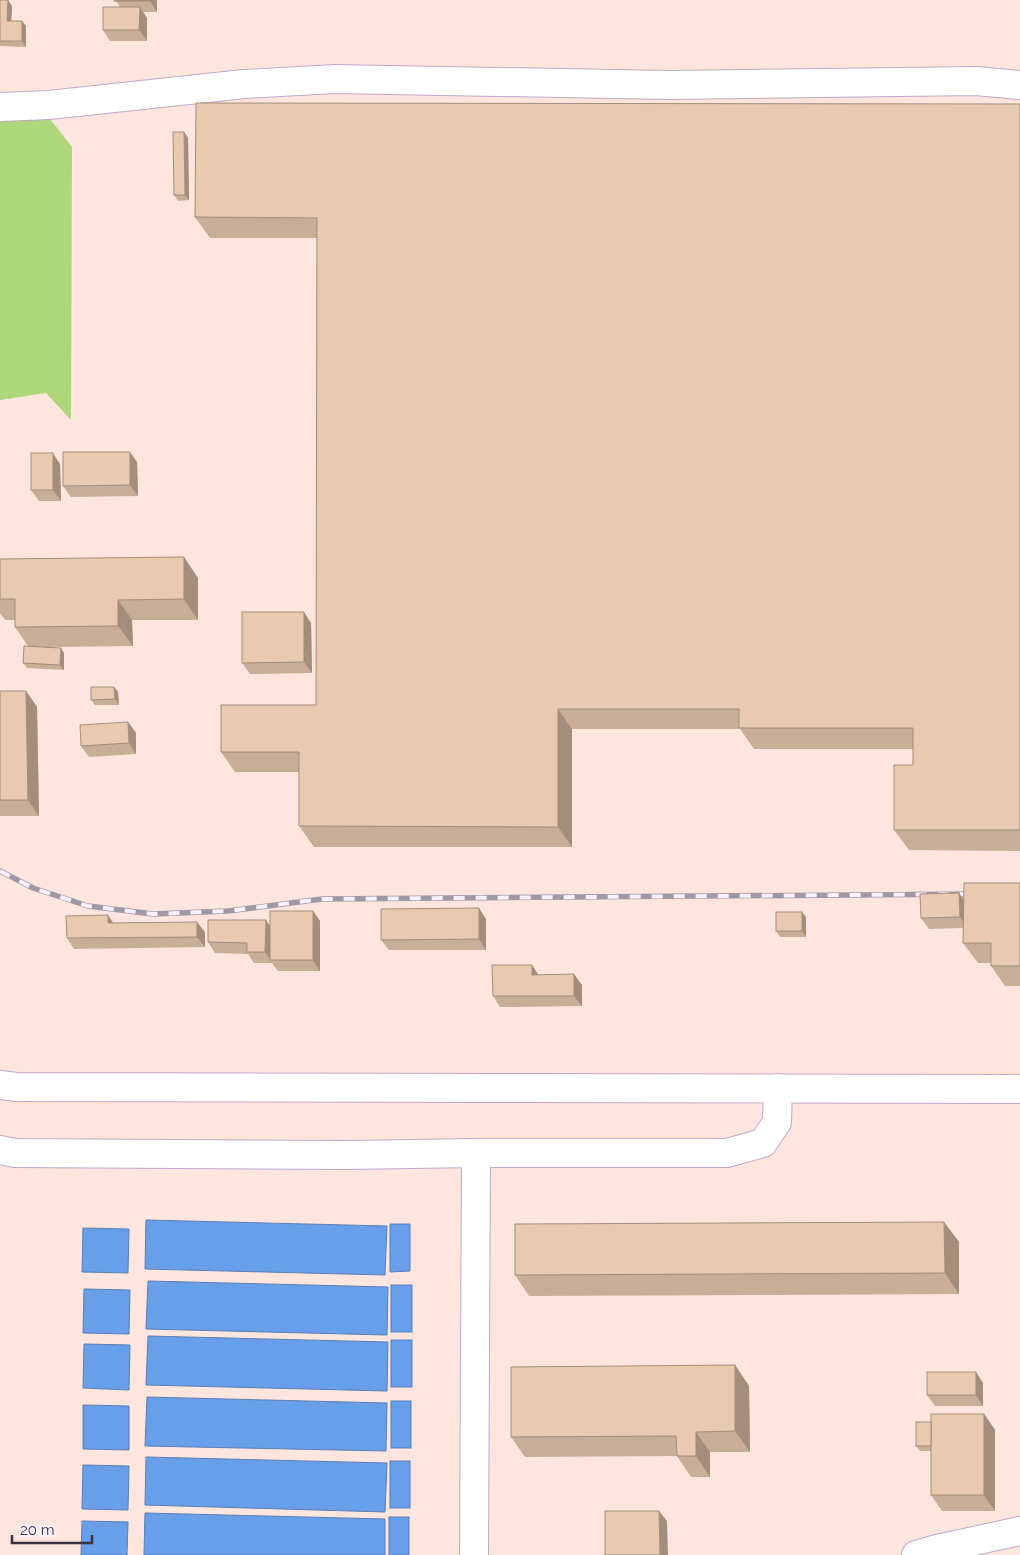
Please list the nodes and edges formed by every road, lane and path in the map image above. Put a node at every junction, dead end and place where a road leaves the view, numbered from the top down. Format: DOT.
graph roads {
  1 [pos="1020,85"];
  2 [pos="0,107"];
  3 [pos="778,1088"];
  4 [pos="5,1089"];
  5 [pos="1020,1089"];
  6 [pos="0,1150"];
  7 [pos="476,1153"];
  8 [pos="1020,1531"];
  9 [pos="474,1555"];
  10 [pos="916,1555"];
  1 -- 2 [label="lane"];
  3 -- 4 [label="lane"];
  3 -- 5 [label="lane"];
  3 -- 7 [label="lane"];
  6 -- 7 [label="lane"];
  7 -- 9 [label="lane"];
  8 -- 10 [label="lane"];
}
